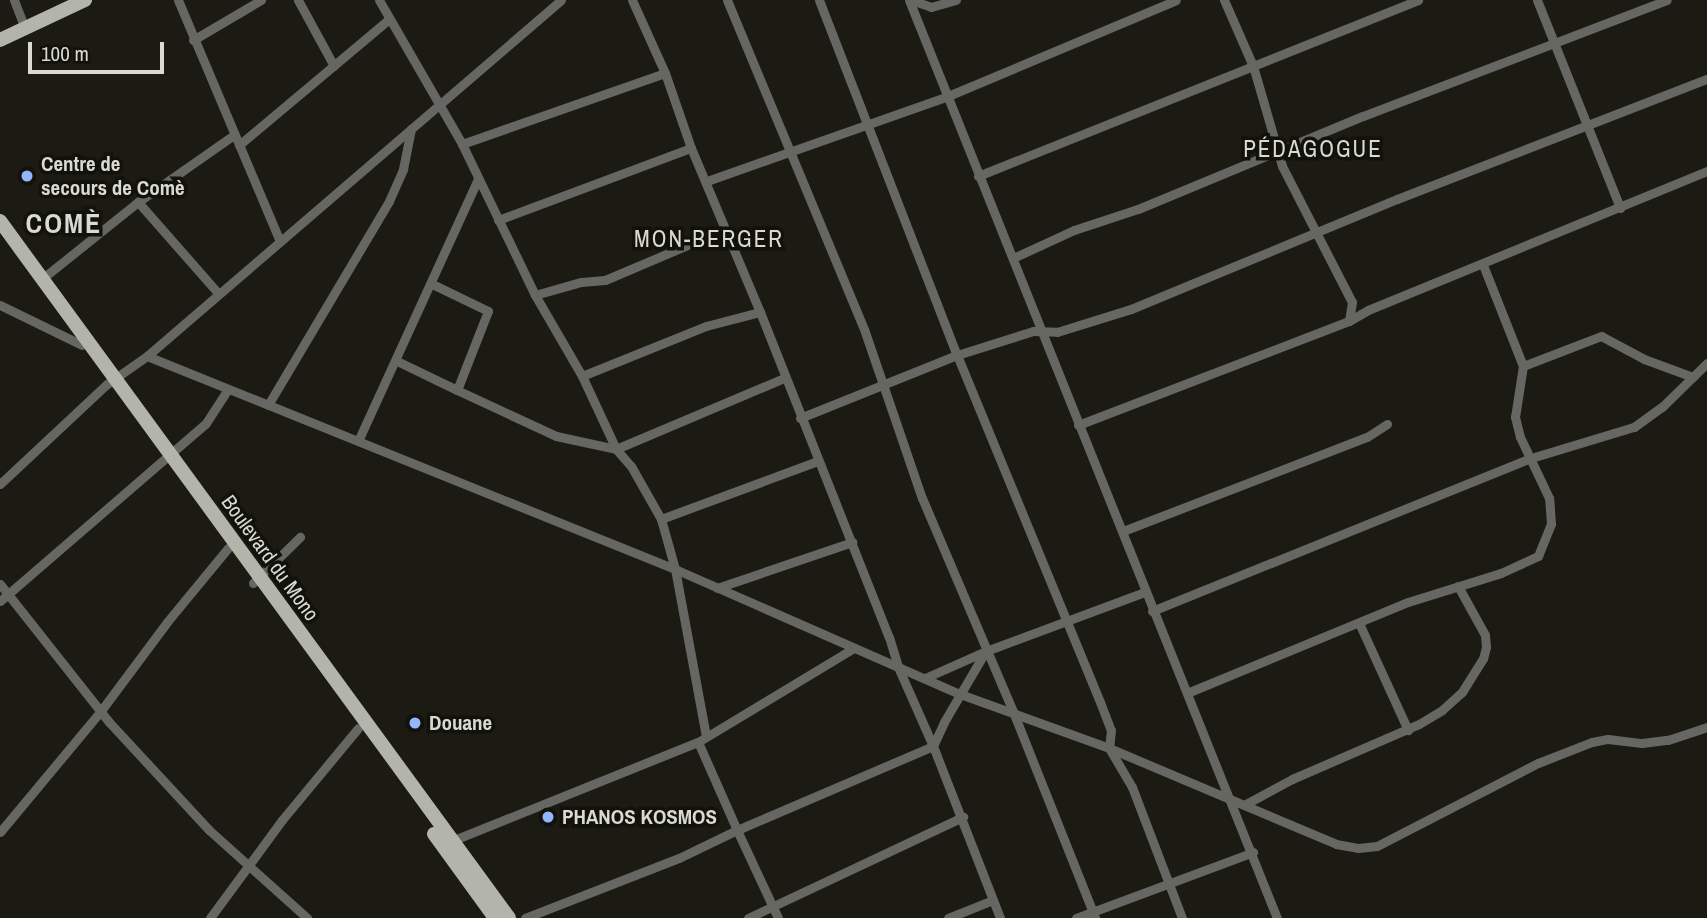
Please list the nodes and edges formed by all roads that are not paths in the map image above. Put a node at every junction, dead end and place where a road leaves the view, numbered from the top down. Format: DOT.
graph roads {
  1 [pos="14,0"];
  2 [pos="85,0"];
  3 [pos="178,0"];
  4 [pos="261,0"];
  5 [pos="298,0"];
  6 [pos="379,0"];
  7 [pos="561,0"];
  8 [pos="632,0"];
  9 [pos="727,0"];
  10 [pos="819,0"];
  11 [pos="910,0"];
  12 [pos="956,0"];
  13 [pos="1176,0"];
  14 [pos="1224,0"];
  15 [pos="1418,0"];
  16 [pos="1537,0"];
  17 [pos="1667,0"];
  18 [pos="390,19"];
  19 [pos="26,29"];
  20 [pos="0,40"];
  21 [pos="193,40"];
  22 [pos="1553,44"];
  23 [pos="334,66"];
  24 [pos="1253,66"];
  25 [pos="665,72"];
  26 [pos="1707,79"];
  27 [pos="948,96"];
  28 [pos="438,106"];
  29 [pos="869,123"];
  30 [pos="1586,127"];
  31 [pos="411,129"];
  32 [pos="234,134"];
  33 [pos="462,144"];
  34 [pos="239,145"];
  35 [pos="691,148"];
  36 [pos="790,151"];
  37 [pos="1277,153"];
  38 [pos="1707,171"];
  39 [pos="978,176"];
  40 [pos="478,179"];
  41 [pos="707,181"];
  42 [pos="138,202"];
  43 [pos="1620,208"];
  44 [pos="498,220"];
  45 [pos="0,221"];
  46 [pos="723,230"];
  47 [pos="1315,232"];
  48 [pos="0,234"];
  49 [pos="279,239"];
  50 [pos="1013,258"];
  51 [pos="1483,265"];
  52 [pos="43,278"];
  53 [pos="430,283"];
  54 [pos="218,293"];
  55 [pos="536,295"];
  56 [pos="1352,302"];
  57 [pos="0,305"];
  58 [pos="1368,310"];
  59 [pos="760,312"];
  60 [pos="1349,321"];
  61 [pos="1042,331"];
  62 [pos="82,345"];
  63 [pos="957,355"];
  64 [pos="146,356"];
  65 [pos="397,361"];
  66 [pos="1707,363"];
  67 [pos="1523,366"];
  68 [pos="582,376"];
  69 [pos="1693,377"];
  70 [pos="784,379"];
  71 [pos="111,382"];
  72 [pos="881,383"];
  73 [pos="457,390"];
  74 [pos="227,391"];
  75 [pos="268,405"];
  76 [pos="800,418"];
  77 [pos="1387,424"];
  78 [pos="1078,425"];
  79 [pos="358,441"];
  80 [pos="616,449"];
  81 [pos="166,456"];
  82 [pos="1531,458"];
  83 [pos="818,461"];
  84 [pos="0,484"];
  85 [pos="661,519"];
  86 [pos="1123,531"];
  87 [pos="300,537"];
  88 [pos="852,542"];
  89 [pos="228,548"];
  90 [pos="675,569"];
  91 [pos="257,580"];
  92 [pos="0,584"];
  93 [pos="1458,586"];
  94 [pos="717,587"];
  95 [pos="1145,592"];
  96 [pos="8,594"];
  97 [pos="0,601"];
  98 [pos="1152,611"];
  99 [pos="1065,622"];
  100 [pos="1359,623"];
  101 [pos="853,648"];
  102 [pos="986,651"];
  103 [pos="898,667"];
  104 [pos="925,678"];
  105 [pos="1186,693"];
  106 [pos="960,694"];
  107 [pos="100,712"];
  108 [pos="1014,714"];
  109 [pos="1707,727"];
  110 [pos="358,728"];
  111 [pos="1408,730"];
  112 [pos="702,739"];
  113 [pos="933,746"];
  114 [pos="1109,748"];
  115 [pos="1232,798"];
  116 [pos="1244,805"];
  117 [pos="963,817"];
  118 [pos="737,830"];
  119 [pos="0,832"];
  120 [pos="447,843"];
  121 [pos="1253,852"];
  122 [pos="249,867"];
  123 [pos="1169,886"];
  124 [pos="993,901"];
  125 [pos="772,906"];
  126 [pos="1093,915"];
  127 [pos="210,918"];
  128 [pos="307,918"];
  129 [pos="495,918"];
  130 [pos="509,918"];
  131 [pos="525,918"];
  132 [pos="748,918"];
  133 [pos="778,918"];
  134 [pos="948,918"];
  135 [pos="1000,918"];
  136 [pos="1076,918"];
  137 [pos="1182,918"];
  138 [pos="1277,918"];
  1 -- 19 [label="street"];
  2 -- 19 [label="main road"];
  3 -- 21 [label="street"];
  4 -- 21 [label="street"];
  5 -- 23 [label="street"];
  6 -- 18 [label="street"];
  7 -- 28 [label="street"];
  8 -- 25 [label="street"];
  9 -- 36 [label="street"];
  10 -- 29 [label="street"];
  11 -- 12 [label="street"];
  11 -- 27 [label="street"];
  13 -- 27 [label="street"];
  14 -- 24 [label="street"];
  15 -- 24 [label="street"];
  16 -- 22 [label="street"];
  17 -- 22 [label="street"];
  18 -- 23 [label="street"];
  18 -- 28 [label="street"];
  19 -- 20 [label="main road"];
  21 -- 32 [label="street"];
  22 -- 30 [label="street"];
  22 -- 37 [label="street"];
  23 -- 34 [label="street"];
  24 -- 37 [label="street"];
  24 -- 39 [label="street"];
  25 -- 33 [label="street"];
  25 -- 35 [label="street"];
  26 -- 30 [label="street"];
  27 -- 29 [label="street"];
  27 -- 39 [label="street"];
  28 -- 31 [label="street"];
  28 -- 33 [label="street"];
  29 -- 36 [label="street"];
  29 -- 63 [label="street"];
  30 -- 43 [label="street"];
  30 -- 47 [label="street"];
  31 -- 49 [label="street"];
  31 -- 75 [label="street"];
  32 -- 34 [label="street"];
  32 -- 42 [label="street"];
  33 -- 40 [label="street"];
  34 -- 49 [label="street"];
  35 -- 41 [label="street"];
  35 -- 44 [label="street"];
  36 -- 41 [label="street"];
  36 -- 72 [label="street"];
  37 -- 47 [label="street"];
  37 -- 50 [label="street"];
  38 -- 43 [label="street"];
  39 -- 50 [label="street"];
  40 -- 44 [label="street"];
  40 -- 53 [label="street"];
  41 -- 46 [label="street"];
  42 -- 52 [label="street"];
  42 -- 54 [label="street"];
  43 -- 51 [label="street"];
  44 -- 55 [label="street"];
  45 -- 52 [label="main road, Boulevard du Mono"];
  46 -- 55 [label="street"];
  46 -- 59 [label="street"];
  47 -- 56 [label="street"];
  47 -- 61 [label="street"];
  48 -- 62 [label="main road, Boulevard du Mono"];
  49 -- 54 [label="street"];
  50 -- 61 [label="street"];
  51 -- 58 [label="street"];
  51 -- 67 [label="street"];
  52 -- 71 [label="main road, Boulevard du Mono"];
  53 -- 65 [label="street"];
  53 -- 73 [label="street"];
  54 -- 64 [label="street"];
  55 -- 68 [label="street"];
  56 -- 58 [label="street"];
  56 -- 60 [label="street"];
  57 -- 62 [label="street"];
  58 -- 60 [label="street"];
  59 -- 68 [label="street"];
  59 -- 70 [label="street"];
  60 -- 78 [label="street"];
  61 -- 63 [label="street"];
  61 -- 78 [label="street"];
  62 -- 71 [label="main road, Boulevard du Mono"];
  63 -- 72 [label="street"];
  63 -- 99 [label="street"];
  64 -- 71 [label="street"];
  64 -- 74 [label="street"];
  65 -- 73 [label="street"];
  65 -- 79 [label="street"];
  66 -- 69 [label="street"];
  67 -- 69 [label="street"];
  67 -- 82 [label="street"];
  68 -- 80 [label="street"];
  69 -- 82 [label="street"];
  70 -- 76 [label="street"];
  70 -- 80 [label="street"];
  71 -- 81 [label="main road, Boulevard du Mono"];
  71 -- 84 [label="street"];
  72 -- 76 [label="street"];
  72 -- 102 [label="street"];
  73 -- 80 [label="street"];
  74 -- 75 [label="street"];
  74 -- 81 [label="street"];
  75 -- 79 [label="street"];
  76 -- 83 [label="street"];
  77 -- 86 [label="street"];
  78 -- 86 [label="street"];
  79 -- 90 [label="street"];
  80 -- 85 [label="street"];
  81 -- 89 [label="main road, Boulevard du Mono"];
  81 -- 91 [label="main road, Boulevard du Mono"];
  81 -- 96 [label="street"];
  82 -- 93 [label="street"];
  82 -- 98 [label="street"];
  83 -- 85 [label="street"];
  83 -- 88 [label="street"];
  85 -- 90 [label="street"];
  86 -- 95 [label="street"];
  87 -- 91 [label="street"];
  88 -- 94 [label="street"];
  88 -- 103 [label="street"];
  89 -- 91 [label="main road, Boulevard du Mono"];
  89 -- 107 [label="street"];
  90 -- 94 [label="street"];
  90 -- 112 [label="street"];
  91 -- 110 [label="main road, Boulevard du Mono"];
  91 -- 120 [label="main road, Boulevard du Mono"];
  92 -- 96 [label="street"];
  93 -- 100 [label="street"];
  93 -- 111 [label="street"];
  94 -- 101 [label="street"];
  95 -- 98 [label="street"];
  95 -- 99 [label="street"];
  96 -- 97 [label="street"];
  96 -- 107 [label="street"];
  98 -- 105 [label="street"];
  99 -- 102 [label="street"];
  99 -- 114 [label="street"];
  100 -- 105 [label="street"];
  100 -- 111 [label="street"];
  101 -- 103 [label="street"];
  101 -- 112 [label="street"];
  102 -- 104 [label="street"];
  102 -- 106 [label="street"];
  102 -- 108 [label="street"];
  103 -- 104 [label="street"];
  103 -- 113 [label="street"];
  104 -- 106 [label="street"];
  105 -- 115 [label="street"];
  106 -- 108 [label="street"];
  106 -- 113 [label="street"];
  107 -- 119 [label="street"];
  107 -- 122 [label="street"];
  108 -- 114 [label="street"];
  108 -- 126 [label="street"];
  109 -- 116 [label="street"];
  110 -- 120 [label="main road, Boulevard du Mono"];
  110 -- 122 [label="street"];
  111 -- 116 [label="street"];
  112 -- 118 [label="street"];
  112 -- 120 [label="street"];
  113 -- 117 [label="street"];
  113 -- 118 [label="street"];
  114 -- 115 [label="street"];
  114 -- 123 [label="street"];
  115 -- 116 [label="street"];
  115 -- 121 [label="street"];
  117 -- 124 [label="street"];
  117 -- 125 [label="street"];
  118 -- 125 [label="street"];
  118 -- 131 [label="street"];
  120 -- 129 [label="main road, Boulevard du Mono"];
  120 -- 130 [label="main road, Boulevard du Mono"];
  121 -- 123 [label="street"];
  121 -- 138 [label="street"];
  122 -- 127 [label="street"];
  122 -- 128 [label="street"];
  123 -- 126 [label="street"];
  123 -- 137 [label="street"];
  124 -- 134 [label="street"];
  124 -- 135 [label="street"];
  125 -- 132 [label="street"];
  125 -- 133 [label="street"];
  126 -- 136 [label="street"];
}
